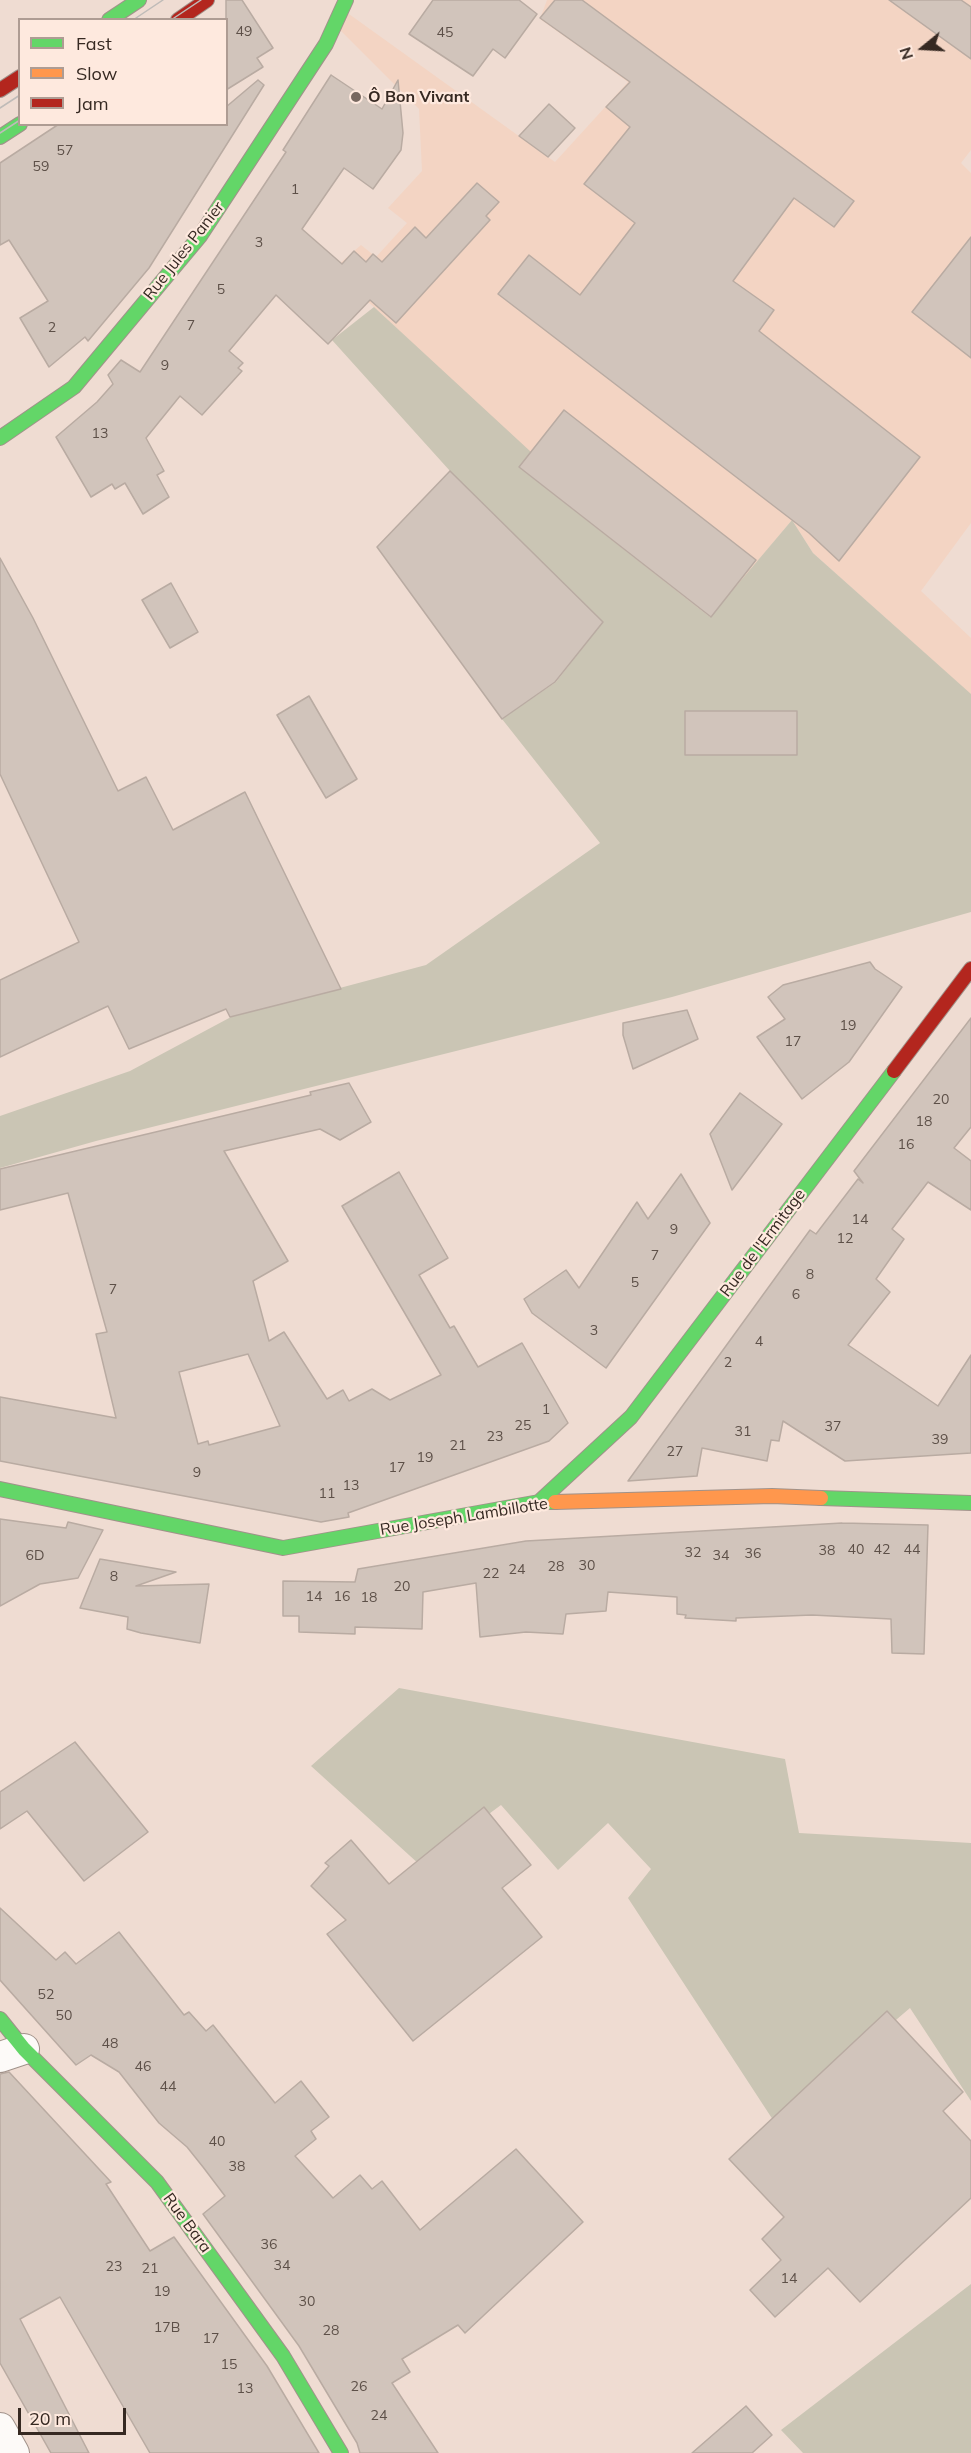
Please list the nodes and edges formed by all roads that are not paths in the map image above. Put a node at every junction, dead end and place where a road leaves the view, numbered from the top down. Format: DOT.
graph roads {
  1 [pos="139,0"];
  2 [pos="207,0"];
  3 [pos="346,0"];
  4 [pos="112,18"];
  5 [pos="180,18"];
  6 [pos="18,78"];
  7 [pos="0,90"];
  8 [pos="18,125"];
  9 [pos="0,137"];
  10 [pos="0,438"];
  11 [pos="971,969"];
  12 [pos="0,1488"];
  13 [pos="538,1502"];
  14 [pos="971,1503"];
  15 [pos="0,2019"];
  16 [pos="12,2053"];
  17 [pos="0,2428"];
  18 [pos="14,2453"];
  19 [pos="340,2453"];
  1 -- 4 [label="street"];
  2 -- 5 [label="street"];
  3 -- 10 [label="street, Rue Jules Panier"];
  6 -- 7 [label="street"];
  8 -- 9 [label="street"];
  11 -- 13 [label="street, Rue de l'Ermitage"];
  12 -- 13 [label="street, Rue Joseph Lambillotte"];
  13 -- 14 [label="street, Rue Joseph Lambillotte"];
  15 -- 16 [label="street, Rue Bara"];
  16 -- 19 [label="street, Rue Bara"];
  17 -- 18 [label="street"];
}
